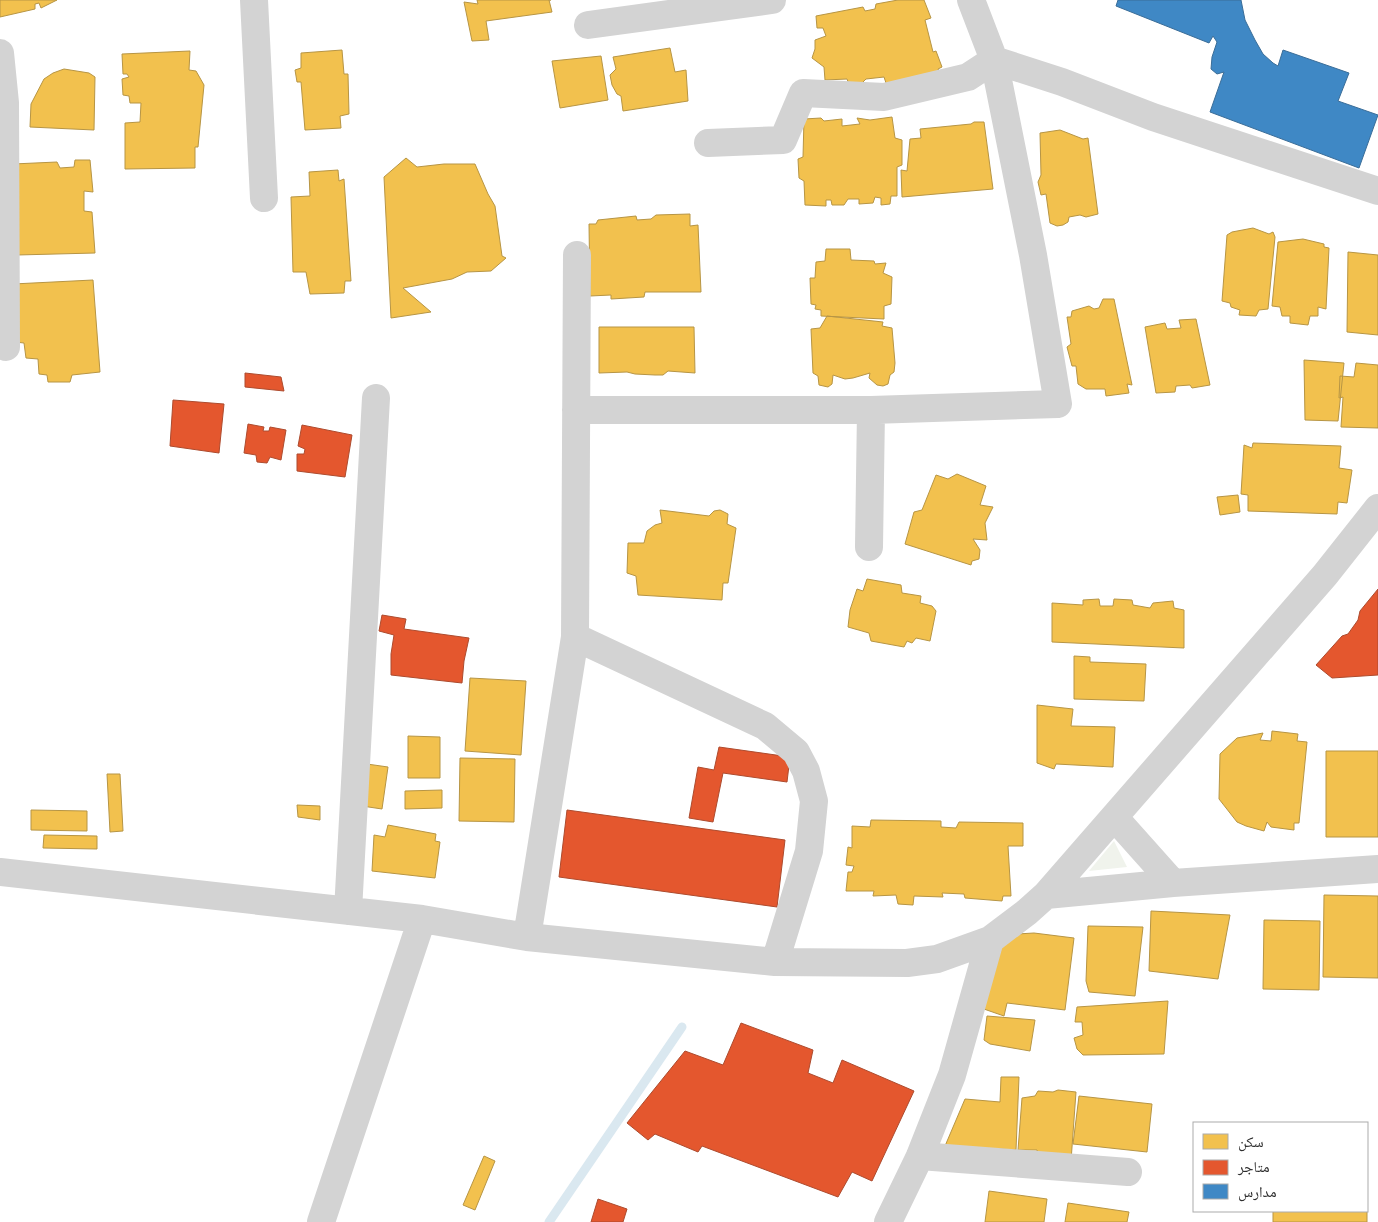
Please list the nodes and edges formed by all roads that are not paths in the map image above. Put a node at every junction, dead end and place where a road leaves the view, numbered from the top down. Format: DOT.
graph roads {
  1 [pos="254,0"];
  2 [pos="772,0"];
  3 [pos="971,0"];
  4 [pos="588,25"];
  5 [pos="0,53"];
  6 [pos="994,60"];
  7 [pos="708,143"];
  8 [pos="1378,190"];
  9 [pos="264,198"];
  10 [pos="577,255"];
  11 [pos="6,348"];
  12 [pos="376,398"];
  13 [pos="576,410"];
  14 [pos="871,410"];
  15 [pos="1378,508"];
  16 [pos="869,548"];
  17 [pos="575,637"];
  18 [pos="1115,818"];
  19 [pos="1378,869"];
  20 [pos="0,872"];
  21 [pos="1174,883"];
  22 [pos="1046,895"];
  23 [pos="348,911"];
  24 [pos="422,919"];
  25 [pos="527,937"];
  26 [pos="990,940"];
  27 [pos="775,962"];
  28 [pos="920,1156"];
  29 [pos="1128,1172"];
  30 [pos="321,1222"];
  31 [pos="888,1222"];
  1 -- 9 [label="street"];
  2 -- 4 [label="street"];
  3 -- 6 [label="street"];
  5 -- 11 [label="street"];
  6 -- 7 [label="street"];
  6 -- 8 [label="street"];
  6 -- 14 [label="street"];
  10 -- 13 [label="street"];
  12 -- 23 [label="street"];
  13 -- 14 [label="street"];
  13 -- 17 [label="street"];
  14 -- 16 [label="street"];
  15 -- 18 [label="street"];
  17 -- 25 [label="street"];
  17 -- 27 [label="street"];
  18 -- 21 [label="street"];
  18 -- 22 [label="street"];
  19 -- 21 [label="street"];
  20 -- 23 [label="street"];
  21 -- 22 [label="street"];
  22 -- 26 [label="street"];
  23 -- 24 [label="street"];
  24 -- 25 [label="street"];
  24 -- 30 [label="street"];
  25 -- 27 [label="street"];
  26 -- 27 [label="street"];
  26 -- 28 [label="street"];
  28 -- 29 [label="street"];
  28 -- 31 [label="street"];
}
